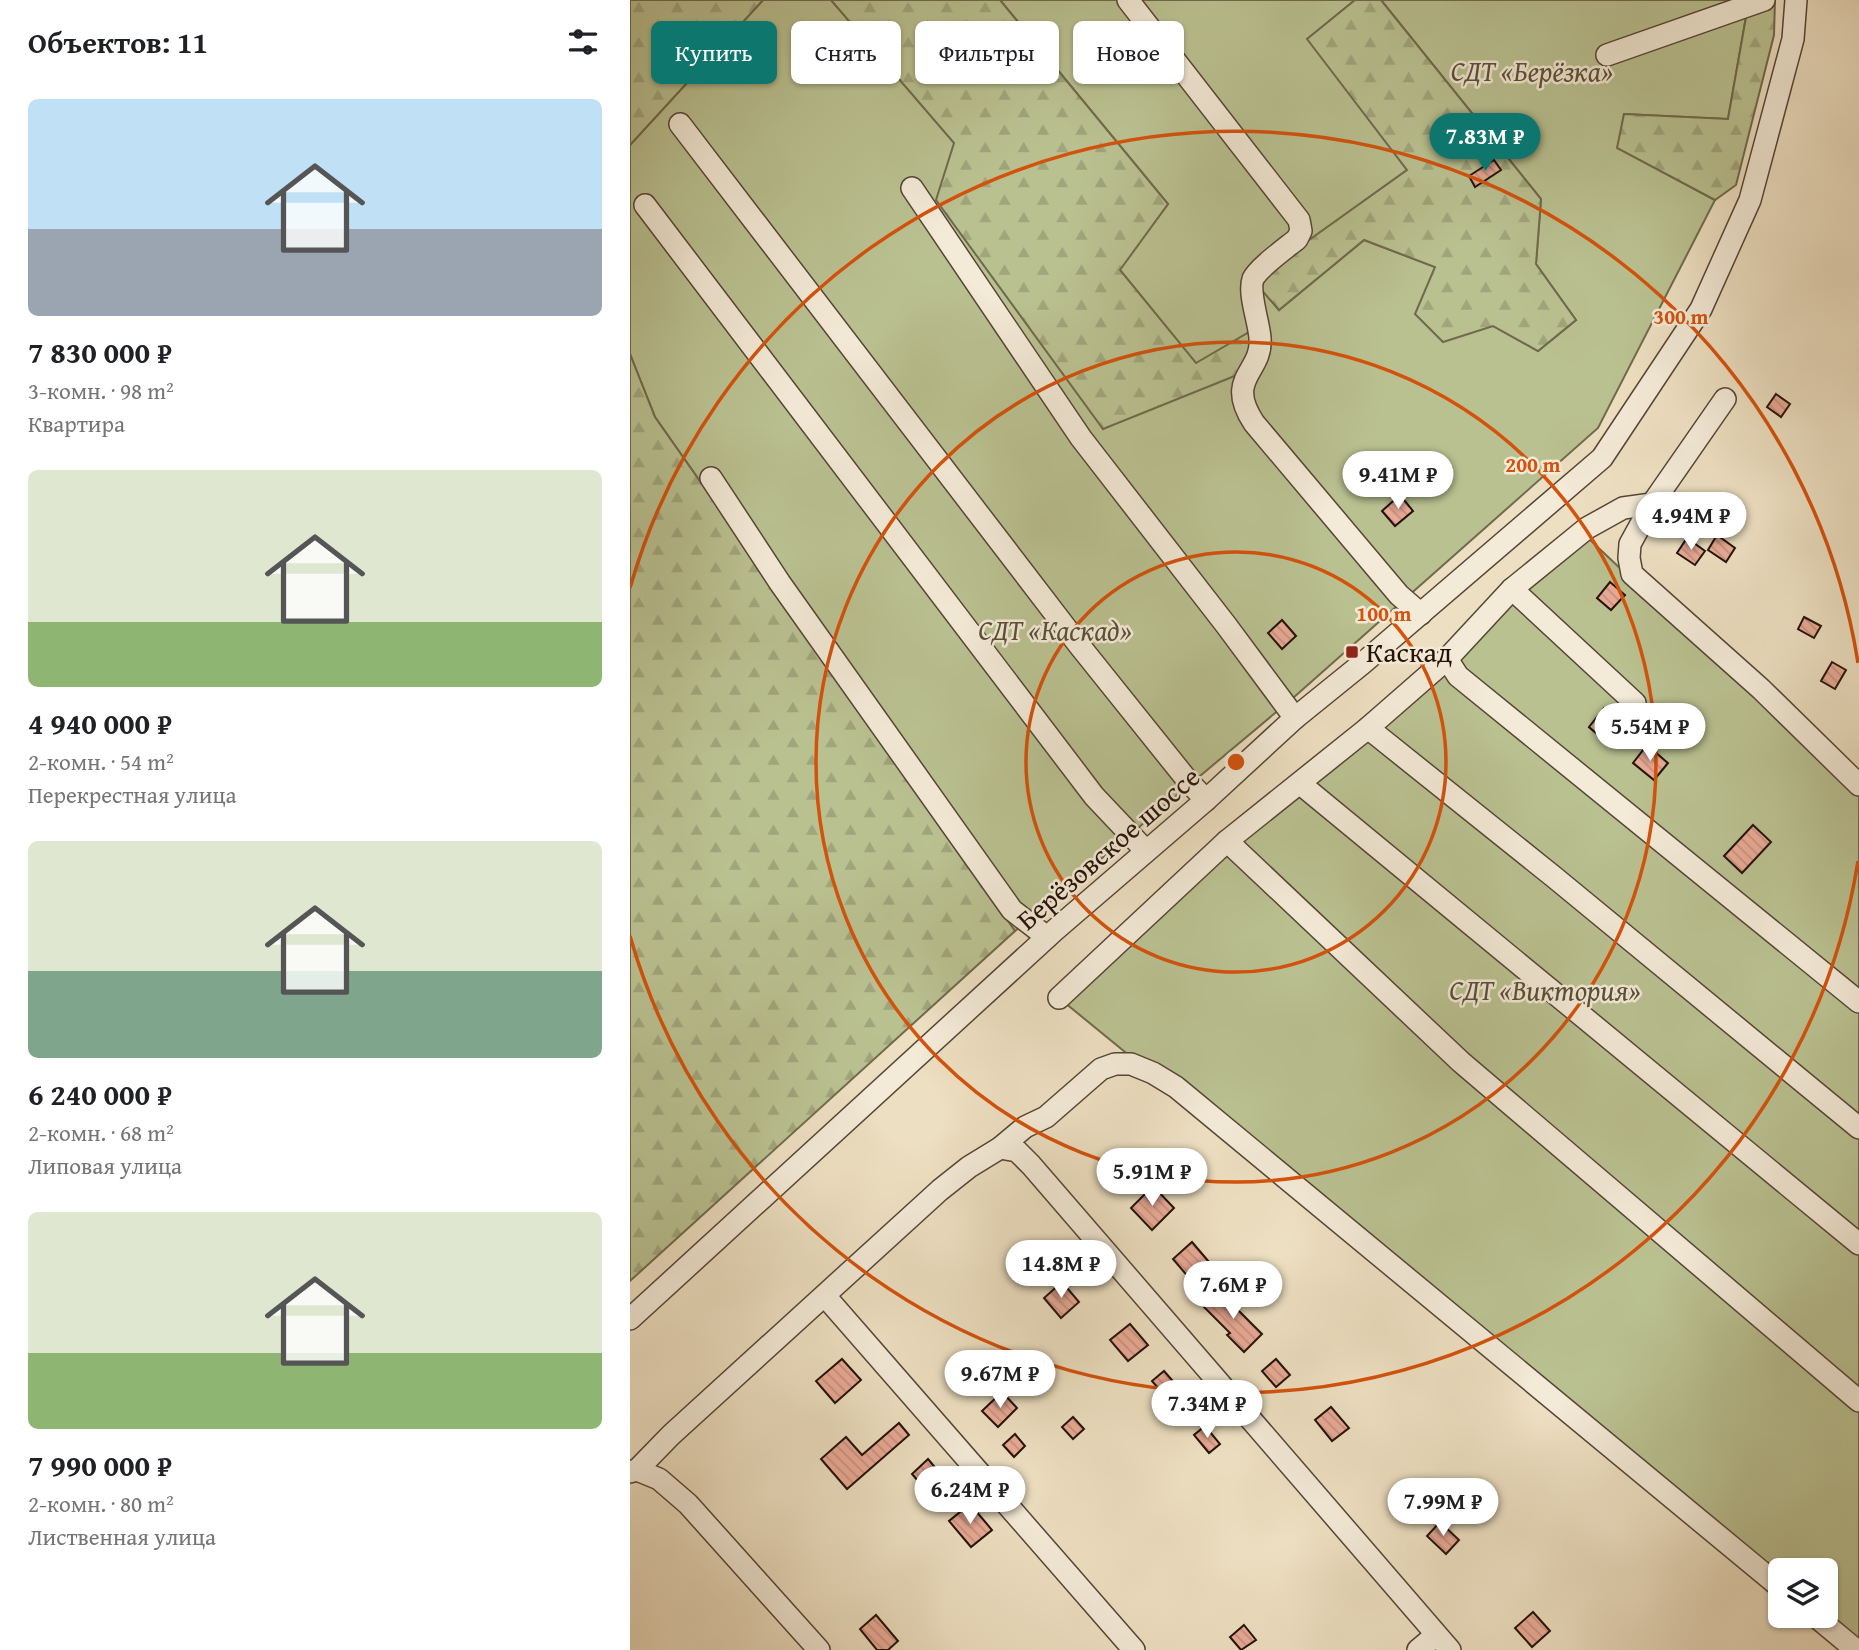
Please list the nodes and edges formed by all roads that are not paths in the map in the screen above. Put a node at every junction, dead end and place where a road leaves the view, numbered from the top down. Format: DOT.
graph roads {
  1 [pos="1128,0"];
  2 [pos="1764,0"];
  3 [pos="1796,0"];
  4 [pos="1607,55"];
  5 [pos="680,124"];
  6 [pos="912,188"];
  7 [pos="645,205"];
  8 [pos="1725,399"];
  9 [pos="711,478"];
  10 [pos="1652,504"];
  11 [pos="1512,589"];
  12 [pos="1421,614"];
  13 [pos="1447,659"];
  14 [pos="1635,702"];
  15 [pos="1295,718"];
  16 [pos="1368,728"];
  17 [pos="1859,785"];
  18 [pos="1303,786"];
  19 [pos="1206,800"];
  20 [pos="1227,841"];
  21 [pos="1146,851"];
  22 [pos="1047,937"];
  23 [pos="1059,998"];
  24 [pos="1859,1002"];
  25 [pos="1859,1128"];
  26 [pos="1000,1148"];
  27 [pos="1859,1244"];
  28 [pos="825,1296"];
  29 [pos="630,1319"];
  30 [pos="1859,1401"];
  31 [pos="634,1471"];
  32 [pos="1768,1577"];
  33 [pos="1830,1628"];
  34 [pos="1443,1642"];
  35 [pos="819,1650"];
  36 [pos="1134,1650"];
  37 [pos="1418,1650"];
  38 [pos="1856,1650"];
  1 -- 12 [label="street"];
  2 -- 4 [label="street"];
  3 -- 12 [label="street, Берёзовское шоссе"];
  5 -- 19 [label="street"];
  6 -- 15 [label="street"];
  7 -- 21 [label="street"];
  8 -- 10 [label="street"];
  9 -- 22 [label="street"];
  10 -- 11 [label="street"];
  10 -- 17 [label="street"];
  11 -- 13 [label="street"];
  11 -- 14 [label="street"];
  12 -- 15 [label="street, Берёзовское шоссе"];
  13 -- 16 [label="street"];
  13 -- 24 [label="street"];
  15 -- 19 [label="street, Берёзовское шоссе"];
  16 -- 20 [label="street"];
  16 -- 25 [label="street"];
  18 -- 27 [label="street"];
  19 -- 21 [label="street, Берёзовское шоссе"];
  20 -- 23 [label="street"];
  20 -- 30 [label="street"];
  21 -- 22 [label="street, Берёзовское шоссе"];
  22 -- 29 [label="street, Берёзовское шоссе"];
  26 -- 28 [label="street"];
  26 -- 32 [label="street"];
  26 -- 34 [label="street"];
  28 -- 31 [label="street"];
  28 -- 36 [label="street"];
  31 -- 35 [label="street"];
  33 -- 38 [label="street"];
  34 -- 37 [label="street"];
}
